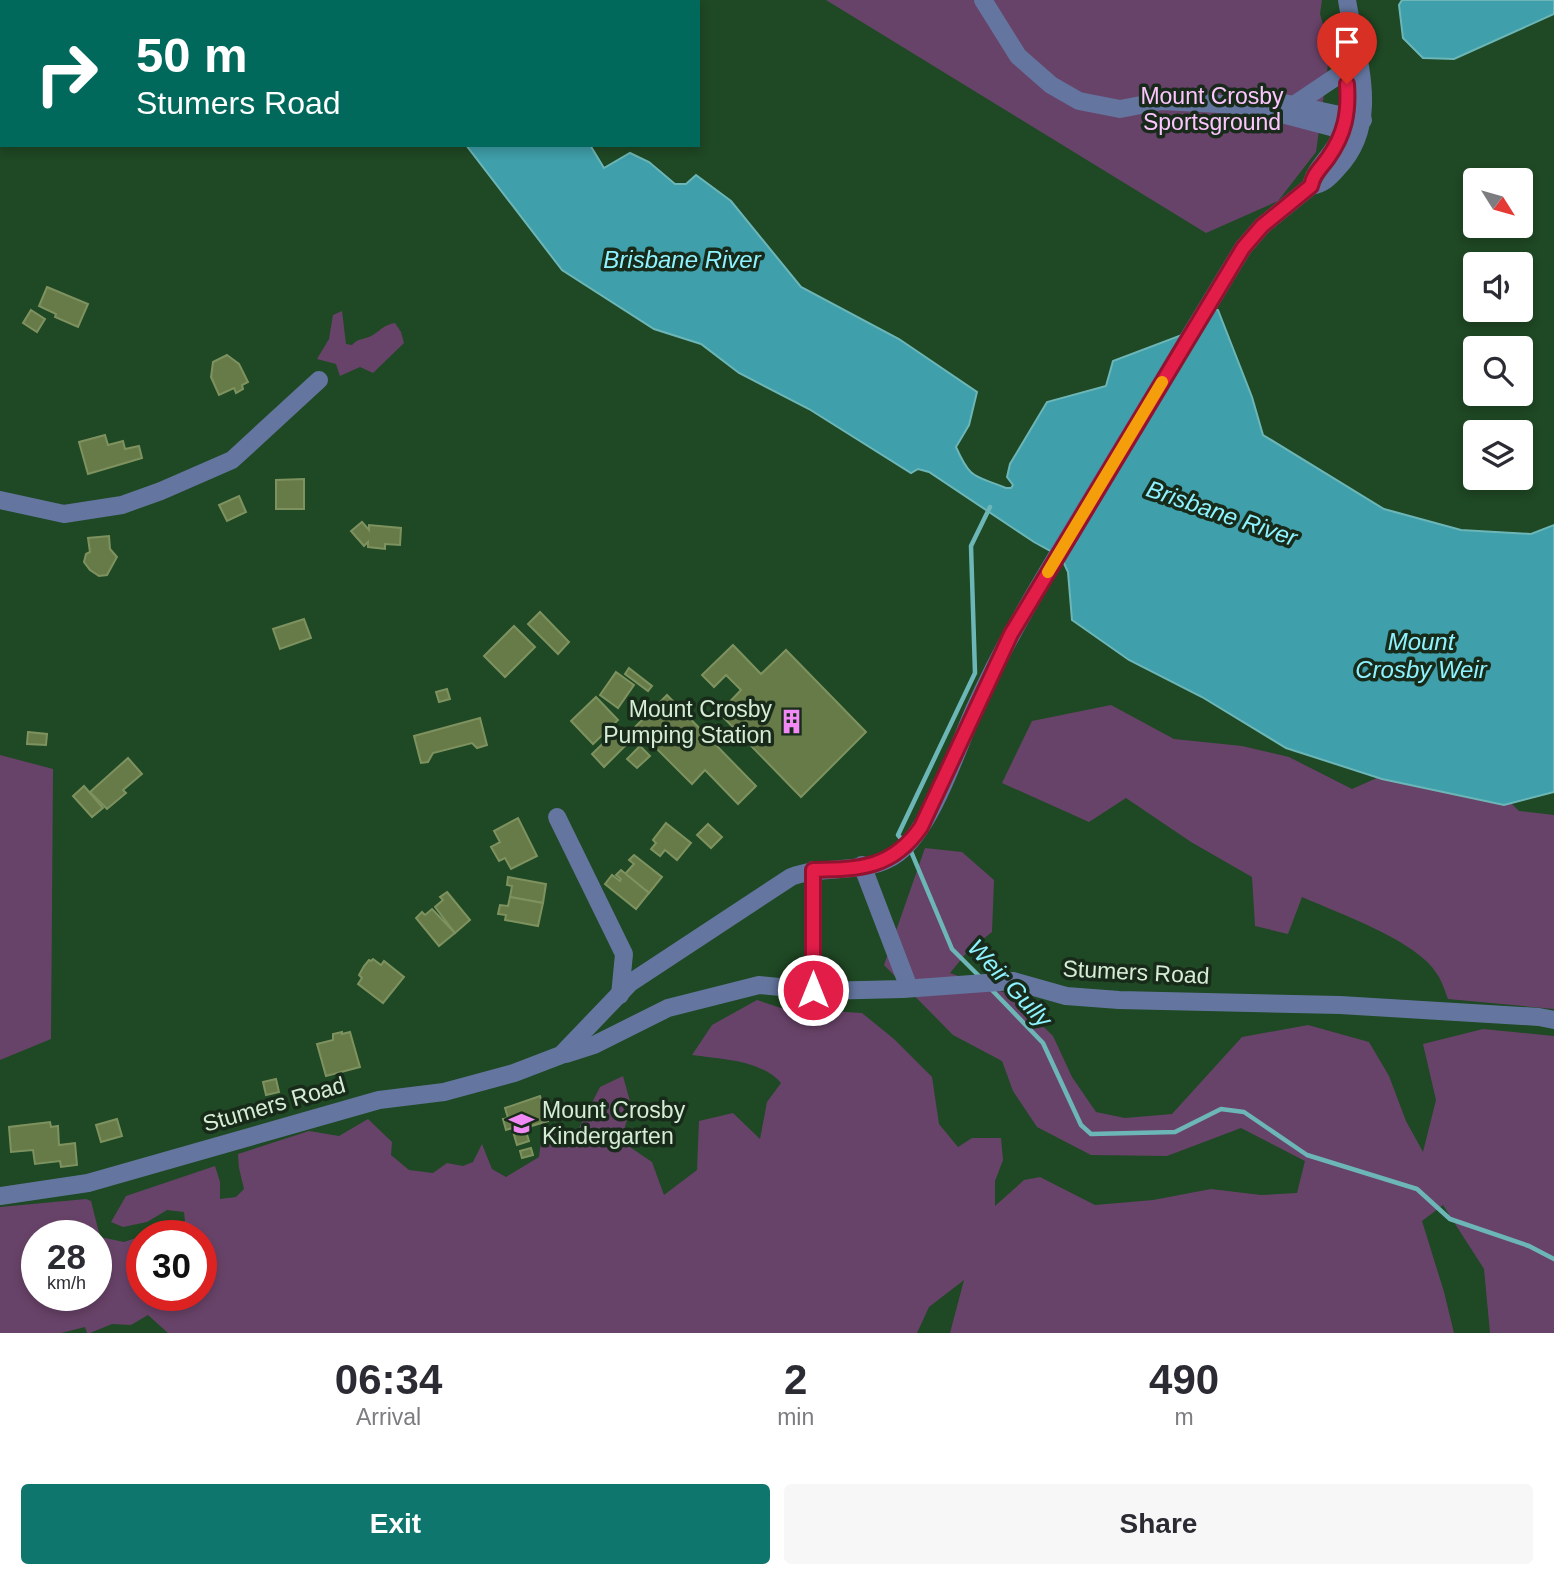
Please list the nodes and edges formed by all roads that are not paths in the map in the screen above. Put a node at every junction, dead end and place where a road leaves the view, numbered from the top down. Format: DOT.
graph roads {
  1 [pos="983,0"];
  2 [pos="1335,0"];
  3 [pos="1347,0"];
  4 [pos="1346,70"];
  5 [pos="1294,105"];
  6 [pos="1275,107"];
  7 [pos="1353,125"];
  8 [pos="319,380"];
  9 [pos="0,500"];
  10 [pos="556,817"];
  11 [pos="862,865"];
  12 [pos="813,870"];
  13 [pos="909,988"];
  14 [pos="813,990"];
  15 [pos="620,995"];
  16 [pos="1554,1020"];
  17 [pos="561,1055"];
  18 [pos="0,1196"];
  1 -- 6 [label="street"];
  2 -- 4 [label="street"];
  3 -- 7 [label="street"];
  4 -- 5 [label="street"];
  4 -- 7 [label="street"];
  5 -- 6 [label="street"];
  5 -- 7 [label="street"];
  6 -- 7 [label="street"];
  7 -- 11 [label="street, Stumers Road"];
  8 -- 9 [label="street"];
  10 -- 15 [label="street"];
  11 -- 12 [label="street, Stumers Road"];
  11 -- 13 [label="street"];
  12 -- 14 [label="street"];
  12 -- 15 [label="street, Stumers Road"];
  13 -- 14 [label="street, Stumers Road"];
  13 -- 16 [label="street, Stumers Road"];
  14 -- 17 [label="street, Stumers Road"];
  15 -- 17 [label="street, Stumers Road"];
  17 -- 18 [label="street, Stumers Road"];
}
